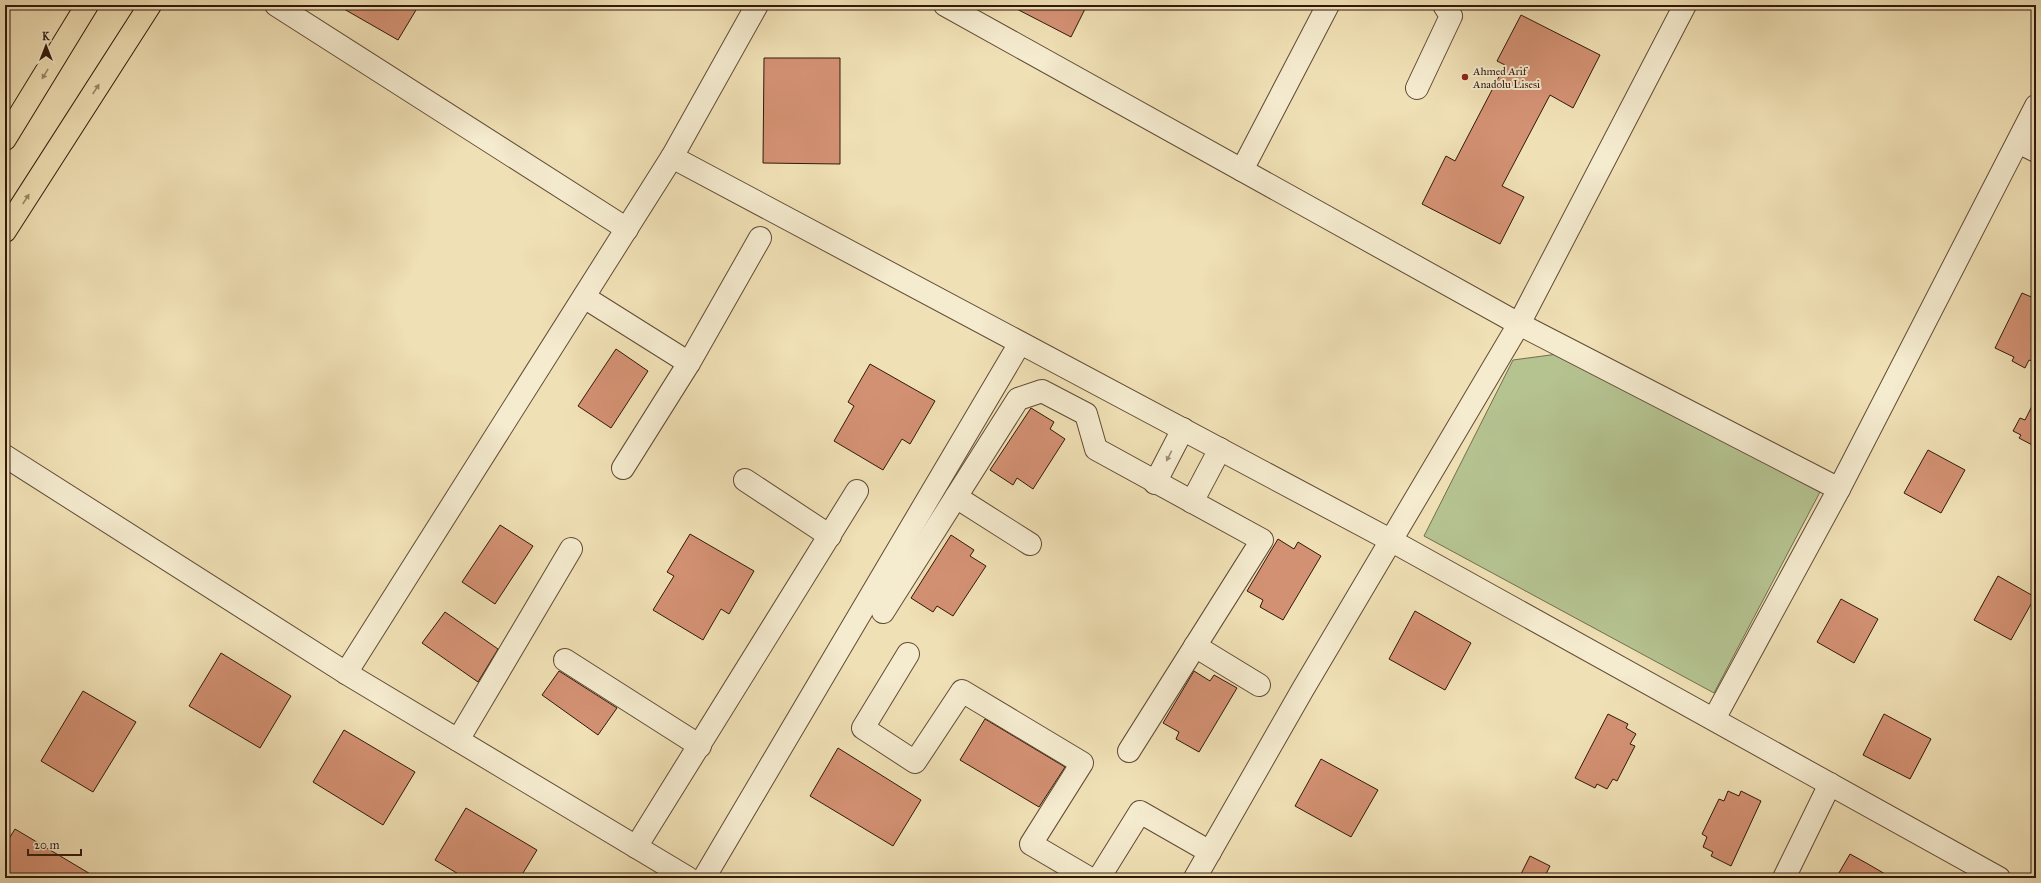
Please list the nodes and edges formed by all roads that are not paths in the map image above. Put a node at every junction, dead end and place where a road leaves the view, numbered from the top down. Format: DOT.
graph roads {
  1 [pos="87,5"];
  2 [pos="150,5"];
  3 [pos="276,5"];
  4 [pos="757,5"];
  5 [pos="945,5"];
  6 [pos="1328,5"];
  7 [pos="1444,5"];
  8 [pos="1685,5"];
  9 [pos="1417,88"];
  10 [pos="2036,106"];
  11 [pos="5,139"];
  12 [pos="2027,146"];
  13 [pos="672,157"];
  14 [pos="1242,170"];
  15 [pos="627,229"];
  16 [pos="5,231"];
  17 [pos="760,238"];
  18 [pos="584,297"];
  19 [pos="1519,324"];
  20 [pos="1020,343"];
  21 [pos="689,363"];
  22 [pos="1183,429"];
  23 [pos="1220,449"];
  24 [pos="5,456"];
  25 [pos="623,468"];
  26 [pos="745,480"];
  27 [pos="1155,483"];
  28 [pos="1839,489"];
  29 [pos="857,491"];
  30 [pos="956,497"];
  31 [pos="1192,502"];
  32 [pos="830,536"];
  33 [pos="1392,541"];
  34 [pos="1030,544"];
  35 [pos="571,549"];
  36 [pos="884,612"];
  37 [pos="1195,646"];
  38 [pos="908,654"];
  39 [pos="565,660"];
  40 [pos="346,673"];
  41 [pos="1259,685"];
  42 [pos="1714,719"];
  43 [pos="458,740"];
  44 [pos="700,746"];
  45 [pos="1129,751"];
  46 [pos="1830,784"];
  47 [pos="636,847"];
  48 [pos="1210,852"];
  49 [pos="688,878"];
  50 [pos="704,878"];
  51 [pos="1089,878"];
  52 [pos="1098,878"];
  53 [pos="1195,878"];
  54 [pos="1784,878"];
  55 [pos="1999,878"];
  1 -- 11 [label="main road, one-way"];
  16 -- 2 [label="main road, one-way"];
  3 -- 15 [label="street"];
  4 -- 13 [label="street"];
  5 -- 14 [label="street"];
  6 -- 14 [label="street"];
  7 -- 9 [label="street"];
  8 -- 19 [label="street"];
  10 -- 12 [label="street"];
  12 -- 28 [label="street"];
  13 -- 15 [label="street"];
  13 -- 20 [label="street"];
  14 -- 19 [label="street"];
  15 -- 18 [label="street"];
  17 -- 21 [label="street"];
  18 -- 21 [label="street"];
  18 -- 40 [label="street"];
  19 -- 28 [label="street"];
  19 -- 33 [label="street"];
  20 -- 22 [label="street"];
  20 -- 50 [label="street"];
  21 -- 25 [label="street"];
  22 -- 23 [label="street"];
  22 -- 27 [label="street, one-way"];
  23 -- 31 [label="street"];
  23 -- 33 [label="street"];
  24 -- 40 [label="street"];
  26 -- 32 [label="street"];
  27 -- 30 [label="street"];
  27 -- 31 [label="street"];
  28 -- 42 [label="street"];
  29 -- 32 [label="street"];
  30 -- 34 [label="street"];
  30 -- 36 [label="street"];
  31 -- 37 [label="street"];
  32 -- 44 [label="street"];
  33 -- 42 [label="street"];
  33 -- 48 [label="street"];
  35 -- 43 [label="street"];
  37 -- 41 [label="street"];
  37 -- 45 [label="street"];
  38 -- 51 [label="street"];
  39 -- 44 [label="street"];
  40 -- 43 [label="street"];
  42 -- 46 [label="street"];
  43 -- 47 [label="street"];
  44 -- 47 [label="street"];
  46 -- 54 [label="street"];
  46 -- 55 [label="street"];
  47 -- 49 [label="street"];
  48 -- 52 [label="street"];
  48 -- 53 [label="street"];
}
